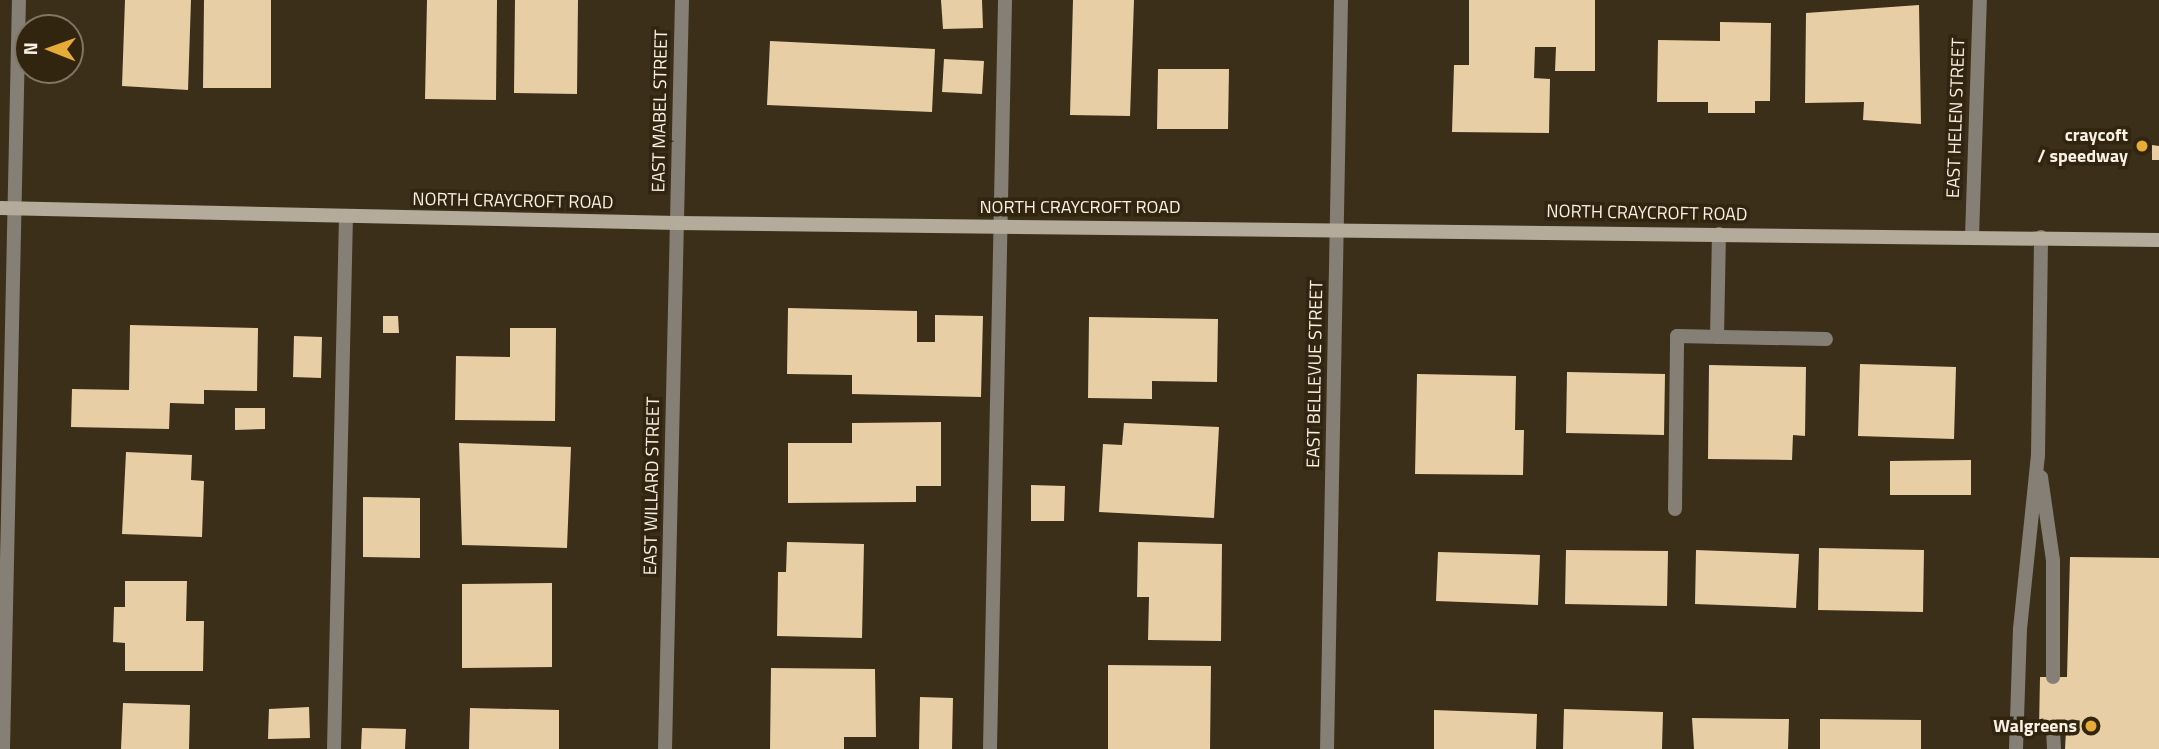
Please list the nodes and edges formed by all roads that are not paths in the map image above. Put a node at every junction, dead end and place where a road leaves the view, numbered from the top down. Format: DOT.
graph roads {
  1 [pos="19,0"];
  2 [pos="682,0"];
  3 [pos="1005,0"];
  4 [pos="1341,0"];
  5 [pos="1980,0"];
  6 [pos="8,208"];
  7 [pos="346,218"];
  8 [pos="677,223"];
  9 [pos="1002,226"];
  10 [pos="1337,228"];
  11 [pos="1718,234"];
  12 [pos="1972,237"];
  13 [pos="2041,237"];
  14 [pos="2159,240"];
  15 [pos="1717,337"];
  16 [pos="1826,339"];
  17 [pos="2038,455"];
  18 [pos="1675,509"];
  19 [pos="2053,677"];
  20 [pos="2053,730"];
  21 [pos="2,749"];
  22 [pos="334,749"];
  23 [pos="665,749"];
  24 [pos="990,749"];
  25 [pos="1327,749"];
  26 [pos="2017,749"];
  27 [pos="2053,749"];
  1 -- 6 [label="street"];
  2 -- 8 [label="street, EAST MABEL STREET"];
  3 -- 9 [label="street"];
  4 -- 10 [label="street, EAST BELLEVUE STREET"];
  5 -- 12 [label="street, EAST HELEN STREET"];
  6 -- 7 [label="main road, NORTH CRAYCROFT ROAD"];
  6 -- 21 [label="street"];
  7 -- 8 [label="main road, NORTH CRAYCROFT ROAD"];
  7 -- 22 [label="street"];
  8 -- 9 [label="main road, NORTH CRAYCROFT ROAD"];
  8 -- 23 [label="street, EAST WILLARD STREET"];
  9 -- 10 [label="main road, NORTH CRAYCROFT ROAD"];
  9 -- 24 [label="street"];
  10 -- 11 [label="main road, NORTH CRAYCROFT ROAD"];
  10 -- 25 [label="street, EAST BELLEVUE STREET"];
  11 -- 12 [label="main road, NORTH CRAYCROFT ROAD"];
  11 -- 15 [label="street"];
  12 -- 13 [label="main road, NORTH CRAYCROFT ROAD"];
  13 -- 14 [label="main road, NORTH CRAYCROFT ROAD"];
  13 -- 17 [label="street"];
  15 -- 16 [label="street"];
  15 -- 18 [label="street"];
  17 -- 19 [label="street"];
  17 -- 26 [label="street"];
  20 -- 27 [label="street"];
}
